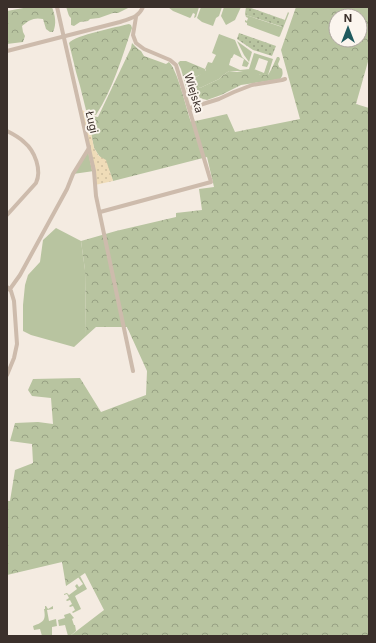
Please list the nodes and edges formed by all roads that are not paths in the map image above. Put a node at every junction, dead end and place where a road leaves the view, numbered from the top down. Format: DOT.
graph roads {
  1 [pos="57,7"];
  2 [pos="143,7"];
  3 [pos="136,17"];
  4 [pos="63,37"];
  5 [pos="7,51"];
  6 [pos="285,79"];
  7 [pos="190,108"];
  8 [pos="7,131"];
  9 [pos="89,148"];
  10 [pos="100,212"];
  11 [pos="7,215"];
  12 [pos="9,288"];
  13 [pos="133,371"];
  14 [pos="7,375"];
  1 -- 4 [label="street"];
  2 -- 3 [label="street"];
  3 -- 4 [label="street"];
  3 -- 7 [label="street, Wiejska"];
  4 -- 5 [label="street"];
  4 -- 9 [label="street, Ługi"];
  6 -- 7 [label="street"];
  7 -- 10 [label="street, Wiejska"];
  8 -- 11 [label="street"];
  9 -- 10 [label="street, Ługi"];
  9 -- 12 [label="street"];
  10 -- 13 [label="street, Ługi"];
  12 -- 14 [label="street"];
}
